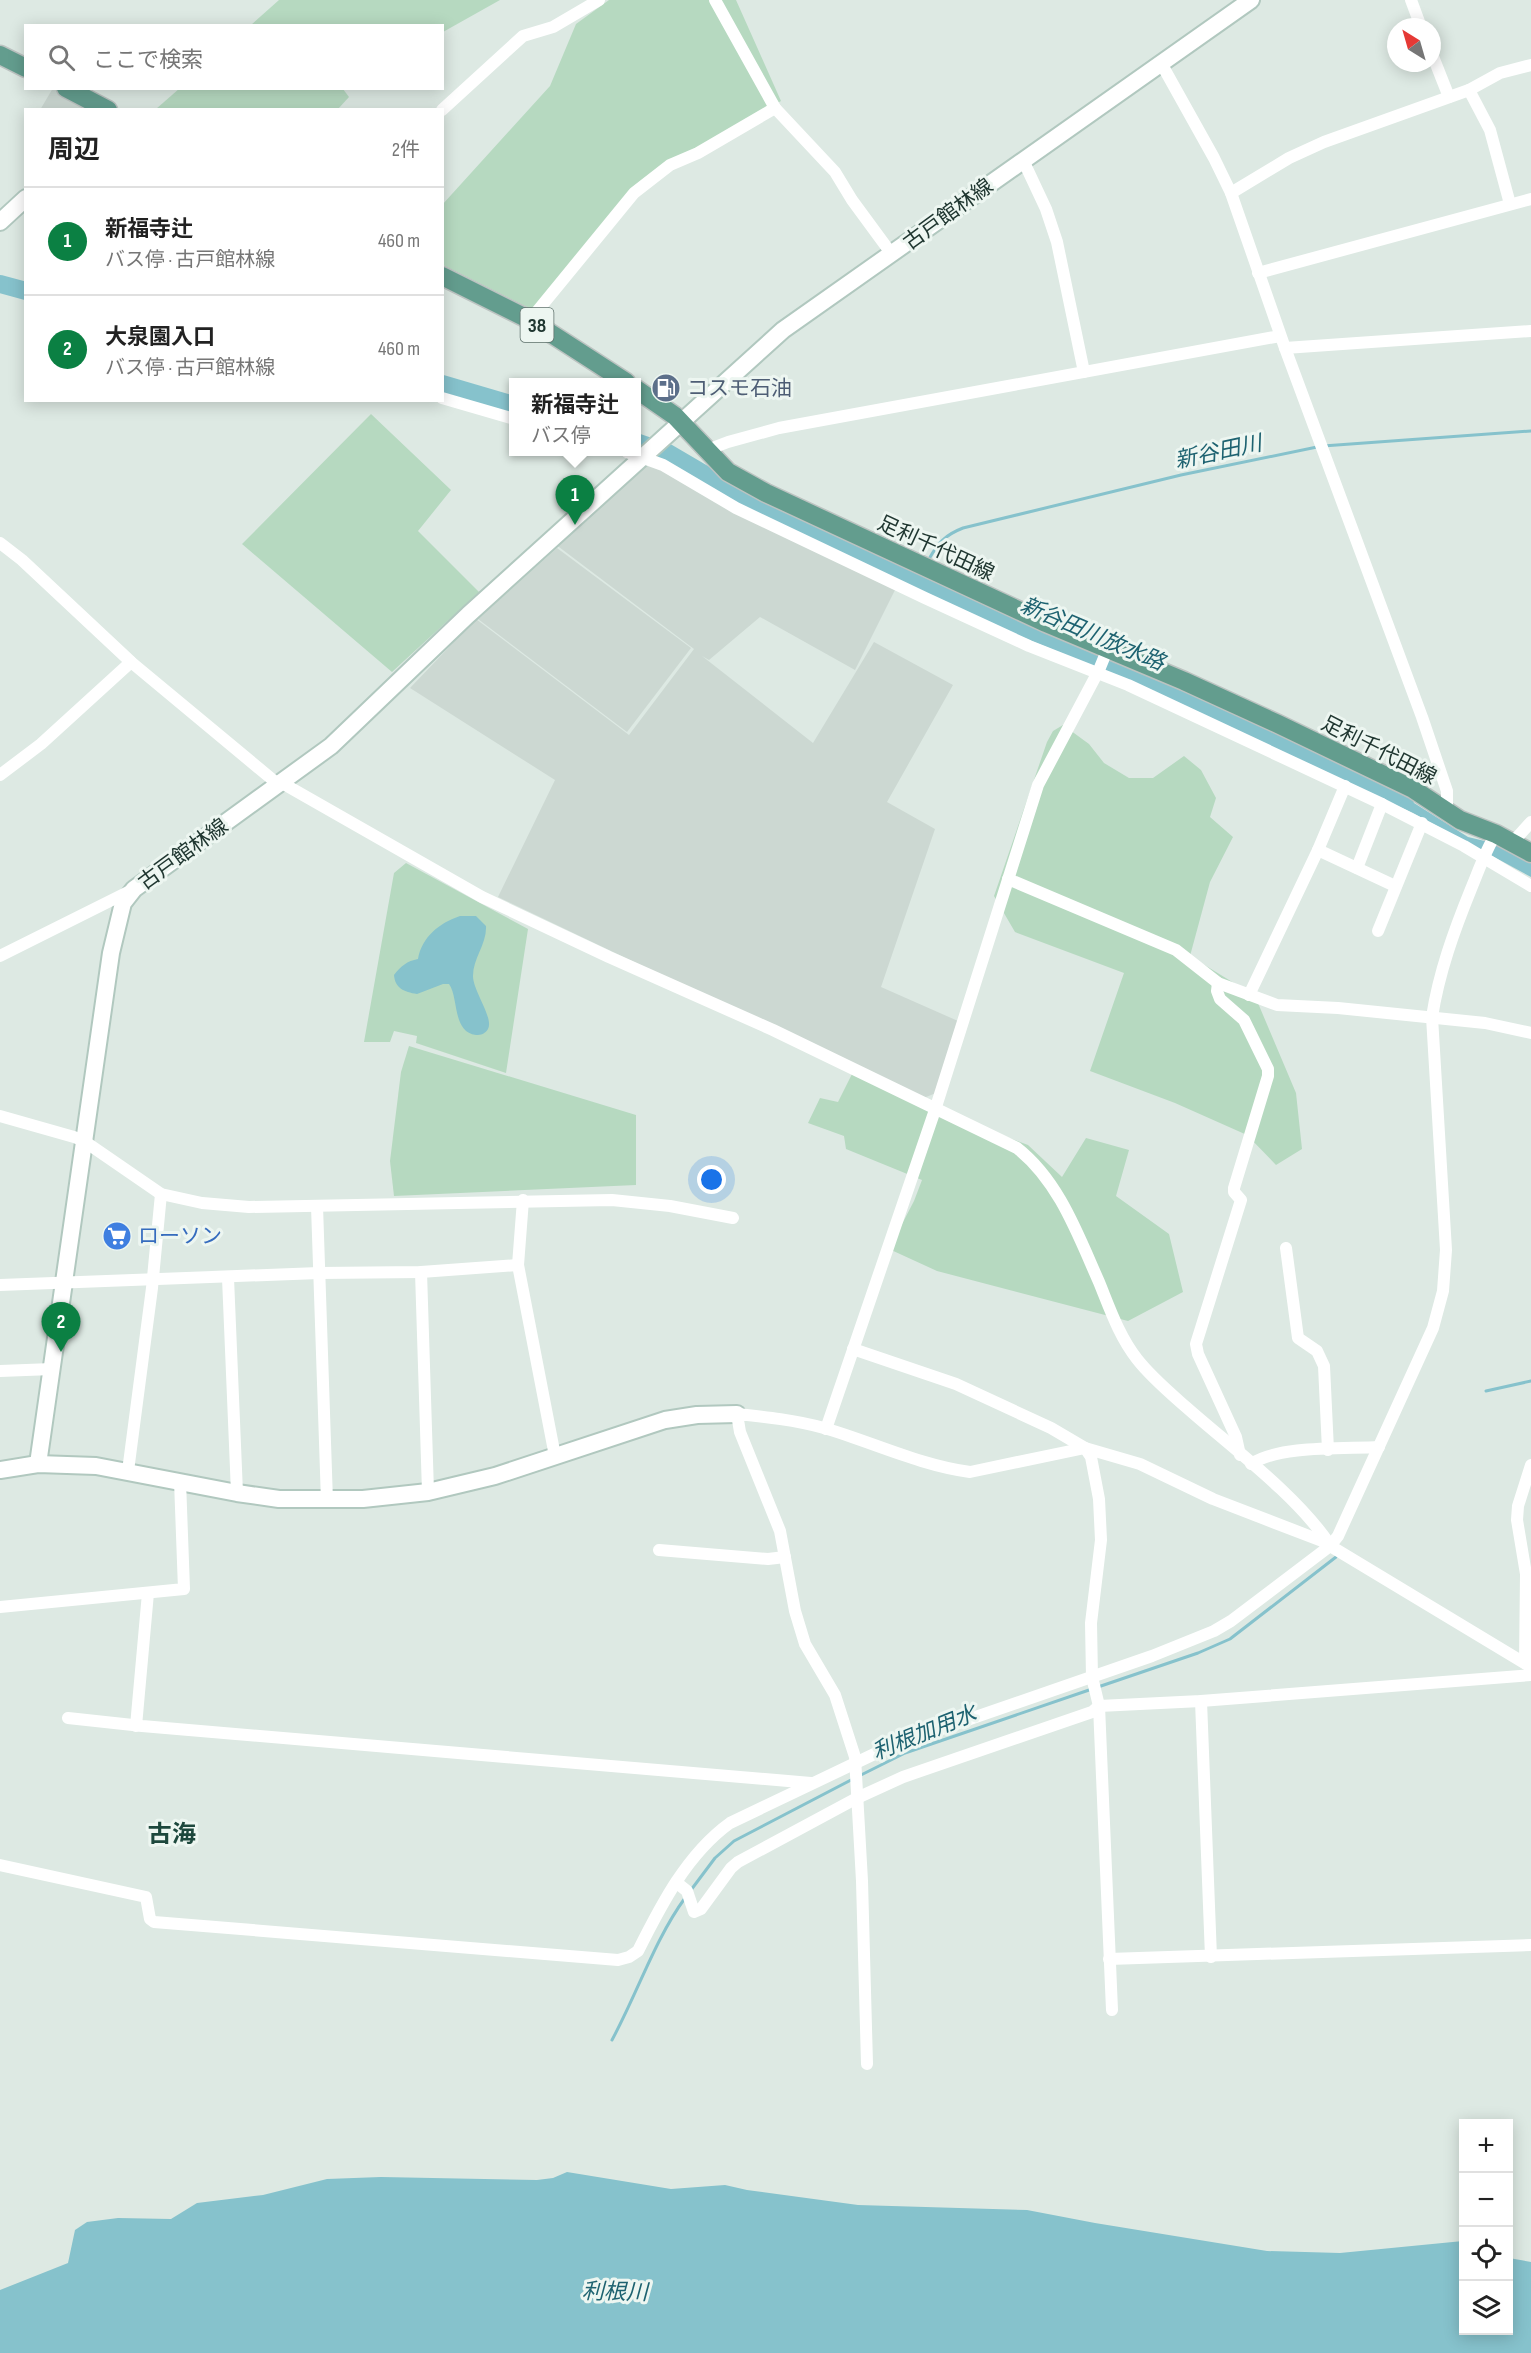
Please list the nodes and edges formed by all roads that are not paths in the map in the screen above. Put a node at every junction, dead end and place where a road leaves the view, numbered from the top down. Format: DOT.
graph roads {
  1 [pos="599,0"];
  2 [pos="715,0"];
  3 [pos="1251,0"];
  4 [pos="1411,0"];
  5 [pos="1418,18"];
  6 [pos="0,55"];
  7 [pos="1161,63"];
  8 [pos="1531,65"];
  9 [pos="24,67"];
  10 [pos="1439,72"];
  11 [pos="70,90"];
  12 [pos="1469,90"];
  13 [pos="1449,97"];
  14 [pos="104,108"];
  15 [pos="444,108"];
  16 [pos="775,108"];
  17 [pos="1023,160"];
  18 [pos="1231,193"];
  19 [pos="1531,198"];
  20 [pos="24,200"];
  21 [pos="1510,204"];
  22 [pos="0,222"];
  23 [pos="890,255"];
  24 [pos="1258,273"];
  25 [pos="444,277"];
  26 [pos="530,320"];
  27 [pos="1531,331"];
  28 [pos="1283,342"];
  29 [pos="1084,372"];
  30 [pos="620,378"];
  31 [pos="641,392"];
  32 [pos="444,399"];
  33 [pos="509,418"];
  34 [pos="681,422"];
  35 [pos="706,450"];
  36 [pos="641,452"];
  37 [pos="641,455"];
  38 [pos="636,456"];
  39 [pos="0,543"];
  40 [pos="1106,652"];
  41 [pos="131,662"];
  42 [pos="1098,672"];
  43 [pos="0,775"];
  44 [pos="280,784"];
  45 [pos="1345,786"];
  46 [pos="1382,804"];
  47 [pos="1447,811"];
  48 [pos="1531,822"];
  49 [pos="1422,823"];
  50 [pos="1500,838"];
  51 [pos="1318,850"];
  52 [pos="1531,853"];
  53 [pos="1484,855"];
  54 [pos="1357,868"];
  55 [pos="1008,879"];
  56 [pos="1395,886"];
  57 [pos="1531,886"];
  58 [pos="134,889"];
  59 [pos="1378,931"];
  60 [pos="0,956"];
  61 [pos="1218,983"];
  62 [pos="1249,995"];
  63 [pos="1432,1017"];
  64 [pos="1531,1033"];
  65 [pos="935,1110"];
  66 [pos="1,1118"];
  67 [pos="84,1141"];
  68 [pos="161,1194"];
  69 [pos="523,1200"];
  70 [pos="317,1206"];
  71 [pos="733,1218"];
  72 [pos="1286,1248"];
  73 [pos="518,1265"];
  74 [pos="319,1272"];
  75 [pos="421,1272"];
  76 [pos="228,1278"];
  77 [pos="153,1280"];
  78 [pos="64,1283"];
  79 [pos="0,1285"];
  80 [pos="853,1348"];
  81 [pos="52,1369"];
  82 [pos="0,1371"];
  83 [pos="737,1414"];
  84 [pos="826,1429"];
  85 [pos="1379,1447"];
  86 [pos="1085,1448"];
  87 [pos="1328,1450"];
  88 [pos="1240,1455"];
  89 [pos="555,1456"];
  90 [pos="38,1464"];
  91 [pos="1251,1464"];
  92 [pos="1531,1465"];
  93 [pos="0,1470"];
  94 [pos="128,1471"];
  95 [pos="180,1481"];
  96 [pos="428,1492"];
  97 [pos="237,1493"];
  98 [pos="327,1501"];
  99 [pos="1330,1546"];
  100 [pos="660,1550"];
  101 [pos="785,1557"];
  102 [pos="1528,1574"];
  103 [pos="148,1593"];
  104 [pos="0,1607"];
  105 [pos="1528,1665"];
  106 [pos="1531,1675"];
  107 [pos="1094,1685"];
  108 [pos="1201,1701"];
  109 [pos="1099,1706"];
  110 [pos="68,1718"];
  111 [pos="136,1726"];
  112 [pos="855,1763"];
  113 [pos="812,1783"];
  114 [pos="857,1798"];
  115 [pos="0,1865"];
  116 [pos="677,1882"];
  117 [pos="1531,1946"];
  118 [pos="1211,1957"];
  119 [pos="1109,1959"];
  120 [pos="1112,2010"];
  121 [pos="867,2064"];
  1 -- 15 [label="street"];
  2 -- 16 [label="street"];
  3 -- 7 [label="main road, 古戸館林線"];
  4 -- 5 [label="street"];
  6 -- 9 [label="main road"];
  7 -- 17 [label="main road, 古戸館林線"];
  7 -- 18 [label="street"];
  8 -- 12 [label="street"];
  10 -- 13 [label="street"];
  11 -- 14 [label="main road"];
  12 -- 13 [label="street"];
  12 -- 21 [label="street"];
  13 -- 18 [label="street"];
  16 -- 23 [label="street"];
  16 -- 26 [label="street"];
  17 -- 23 [label="main road, 古戸館林線"];
  17 -- 29 [label="street"];
  18 -- 24 [label="street"];
  19 -- 21 [label="street"];
  20 -- 22 [label="main road"];
  21 -- 24 [label="street"];
  23 -- 34 [label="main road, 古戸館林線"];
  24 -- 28 [label="street"];
  25 -- 26 [label="main road, 38"];
  26 -- 30 [label="main road, 38"];
  27 -- 28 [label="street"];
  28 -- 29 [label="street"];
  28 -- 47 [label="street"];
  29 -- 35 [label="street"];
  31 -- 34 [label="main road, 足利千代田線"];
  32 -- 33 [label="street"];
  34 -- 35 [label="main road, 足利千代田線"];
  34 -- 36 [label="main road, 古戸館林線"];
  35 -- 40 [label="main road, 足利千代田線"];
  37 -- 42 [label="street"];
  38 -- 44 [label="main road, 古戸館林線"];
  39 -- 41 [label="street"];
  40 -- 42 [label="street"];
  40 -- 47 [label="main road, 足利千代田線"];
  41 -- 43 [label="street"];
  41 -- 44 [label="street"];
  42 -- 45 [label="street"];
  42 -- 55 [label="street"];
  44 -- 58 [label="main road, 古戸館林線"];
  44 -- 65 [label="street"];
  45 -- 46 [label="street"];
  45 -- 51 [label="street"];
  46 -- 49 [label="street"];
  46 -- 54 [label="street"];
  47 -- 50 [label="main road, 足利千代田線"];
  48 -- 50 [label="street"];
  49 -- 53 [label="street"];
  49 -- 56 [label="street"];
  50 -- 52 [label="main road, 足利千代田線"];
  50 -- 53 [label="street"];
  51 -- 54 [label="street"];
  51 -- 62 [label="street"];
  53 -- 57 [label="street"];
  53 -- 63 [label="street"];
  54 -- 56 [label="street"];
  55 -- 61 [label="street"];
  55 -- 65 [label="street"];
  56 -- 59 [label="street"];
  58 -- 60 [label="street"];
  58 -- 67 [label="main road, 古戸館林線"];
  61 -- 62 [label="street"];
  61 -- 88 [label="street"];
  62 -- 63 [label="street"];
  63 -- 64 [label="street"];
  63 -- 85 [label="street"];
  65 -- 80 [label="street"];
  65 -- 88 [label="street"];
  66 -- 67 [label="street"];
  67 -- 68 [label="street"];
  67 -- 78 [label="main road, 古戸館林線"];
  68 -- 70 [label="street"];
  68 -- 77 [label="street"];
  69 -- 70 [label="street"];
  69 -- 71 [label="street"];
  69 -- 73 [label="street"];
  70 -- 74 [label="street"];
  72 -- 87 [label="street"];
  73 -- 75 [label="street"];
  73 -- 89 [label="street"];
  74 -- 75 [label="street"];
  74 -- 76 [label="street"];
  74 -- 98 [label="street"];
  75 -- 96 [label="street"];
  76 -- 77 [label="street"];
  76 -- 97 [label="street"];
  77 -- 78 [label="street"];
  77 -- 94 [label="street"];
  78 -- 79 [label="street"];
  78 -- 81 [label="main road, 古戸館林線"];
  80 -- 84 [label="street"];
  80 -- 86 [label="street"];
  81 -- 82 [label="street"];
  81 -- 90 [label="main road, 古戸館林線"];
  83 -- 84 [label="street"];
  83 -- 89 [label="main road"];
  83 -- 101 [label="street"];
  84 -- 86 [label="street"];
  85 -- 87 [label="street"];
  85 -- 99 [label="street"];
  86 -- 99 [label="street"];
  86 -- 107 [label="street"];
  87 -- 91 [label="street"];
  88 -- 91 [label="street"];
  89 -- 96 [label="main road"];
  90 -- 93 [label="main road"];
  90 -- 94 [label="main road"];
  91 -- 99 [label="street"];
  92 -- 102 [label="street"];
  94 -- 95 [label="main road"];
  95 -- 97 [label="main road"];
  95 -- 103 [label="street"];
  96 -- 98 [label="main road"];
  97 -- 98 [label="main road"];
  99 -- 105 [label="street"];
  99 -- 107 [label="street"];
  100 -- 101 [label="street"];
  101 -- 112 [label="street"];
  102 -- 105 [label="street"];
  103 -- 104 [label="street"];
  103 -- 111 [label="street"];
  106 -- 108 [label="street"];
  107 -- 109 [label="street"];
  107 -- 112 [label="street"];
  108 -- 109 [label="street"];
  108 -- 118 [label="street"];
  109 -- 114 [label="street"];
  109 -- 119 [label="street"];
  110 -- 111 [label="street"];
  111 -- 113 [label="street"];
  112 -- 113 [label="street"];
  112 -- 114 [label="street"];
  113 -- 116 [label="street"];
  114 -- 116 [label="street"];
  114 -- 121 [label="street"];
  115 -- 116 [label="street"];
  117 -- 118 [label="street"];
  118 -- 119 [label="street"];
  119 -- 120 [label="street"];
}
